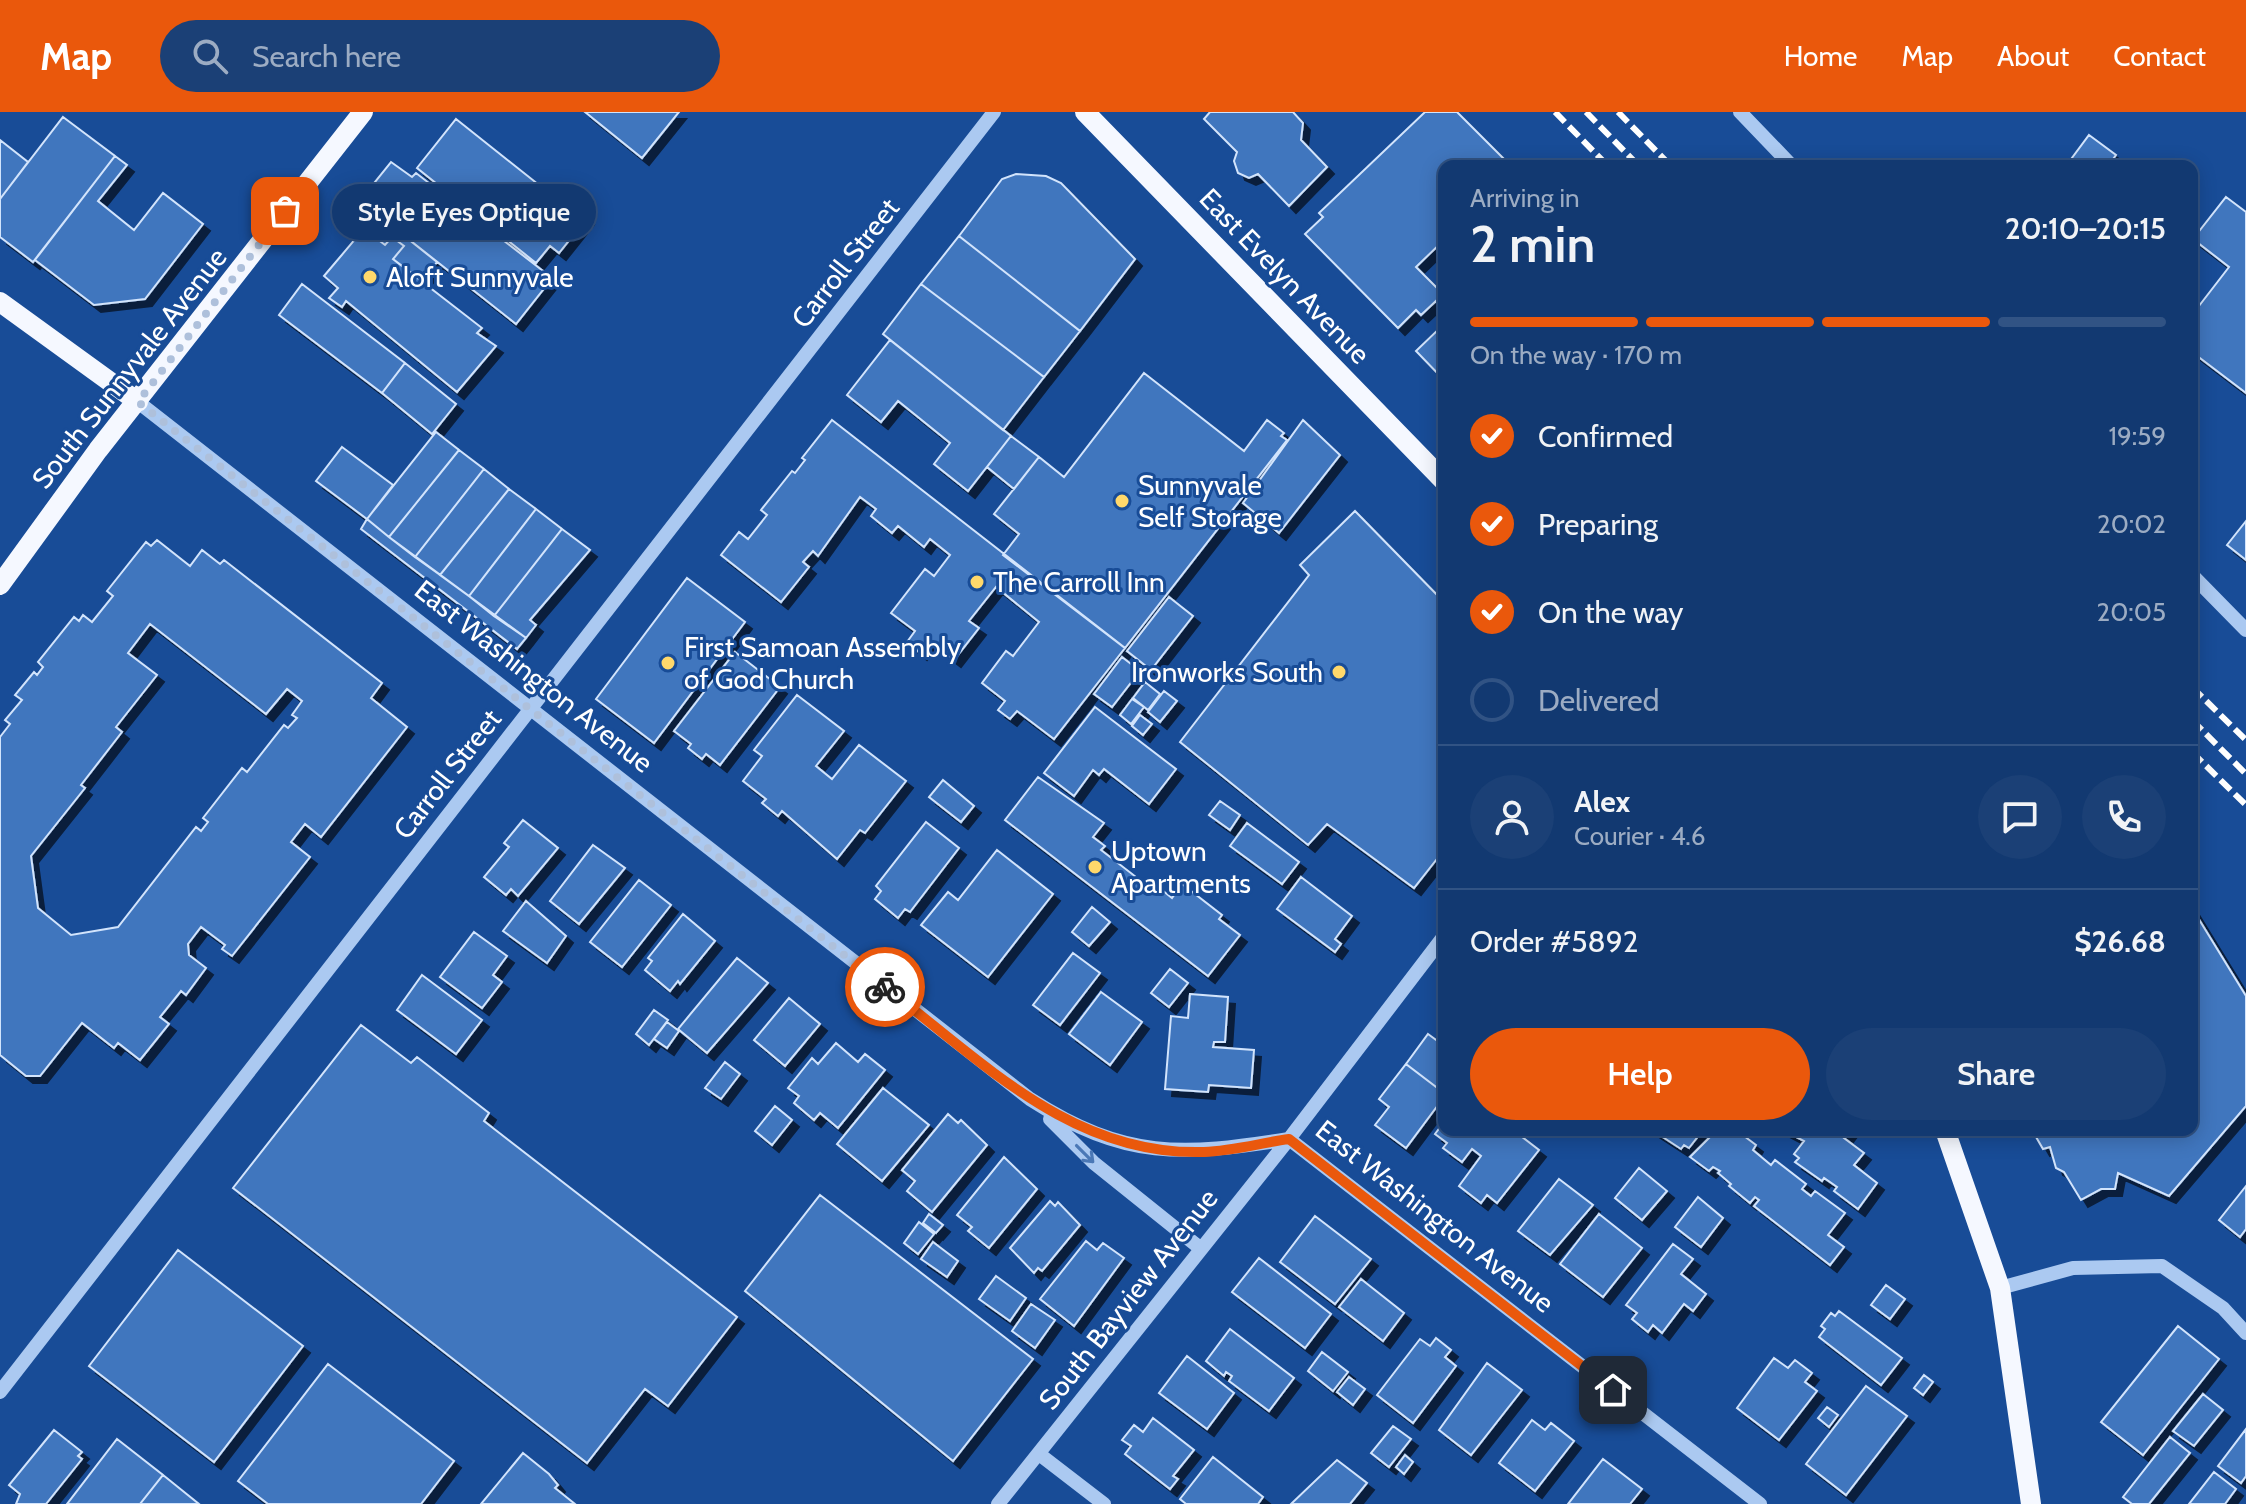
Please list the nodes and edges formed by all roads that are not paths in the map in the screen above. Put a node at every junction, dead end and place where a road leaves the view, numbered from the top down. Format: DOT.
graph roads {
  1 [pos="363,112"];
  2 [pos="994,112"];
  3 [pos="1085,112"];
  4 [pos="1740,112"];
  5 [pos="1786,160"];
  6 [pos="0,302"];
  7 [pos="138,402"];
  8 [pos="1438,475"];
  9 [pos="2198,581"];
  10 [pos="0,585"];
  11 [pos="2246,630"];
  12 [pos="530,711"];
  13 [pos="1438,944"];
  14 [pos="1030,1099"];
  15 [pos="1947,1136"];
  16 [pos="1289,1139"];
  17 [pos="1200,1248"];
  18 [pos="2000,1288"];
  19 [pos="2246,1333"];
  20 [pos="0,1392"];
  21 [pos="1039,1454"];
  22 [pos="998,1504"];
  23 [pos="1104,1504"];
  24 [pos="1760,1504"];
  25 [pos="2031,1504"];
  1 -- 7 [label="main road, South Sunnyvale Avenue"];
  2 -- 12 [label="street, Carroll Street"];
  3 -- 8 [label="main road, East Evelyn Avenue"];
  4 -- 5 [label="street"];
  6 -- 7 [label="main road, East Washington Avenue"];
  7 -- 10 [label="main road, South Sunnyvale Avenue"];
  7 -- 12 [label="street, East Washington Avenue"];
  9 -- 11 [label="street"];
  12 -- 14 [label="street, East Washington Avenue"];
  12 -- 20 [label="street, Carroll Street"];
  13 -- 16 [label="street, South Bayview Avenue"];
  14 -- 16 [label="street, East Washington Avenue"];
  14 -- 17 [label="street, East Washington Avenue, one-way"];
  15 -- 18 [label="main road"];
  16 -- 17 [label="street, South Bayview Avenue"];
  16 -- 24 [label="street, East Washington Avenue"];
  17 -- 21 [label="street, South Bayview Avenue"];
  18 -- 19 [label="street"];
  18 -- 25 [label="main road"];
  21 -- 22 [label="street, South Bayview Avenue"];
  21 -- 23 [label="street"];
}
